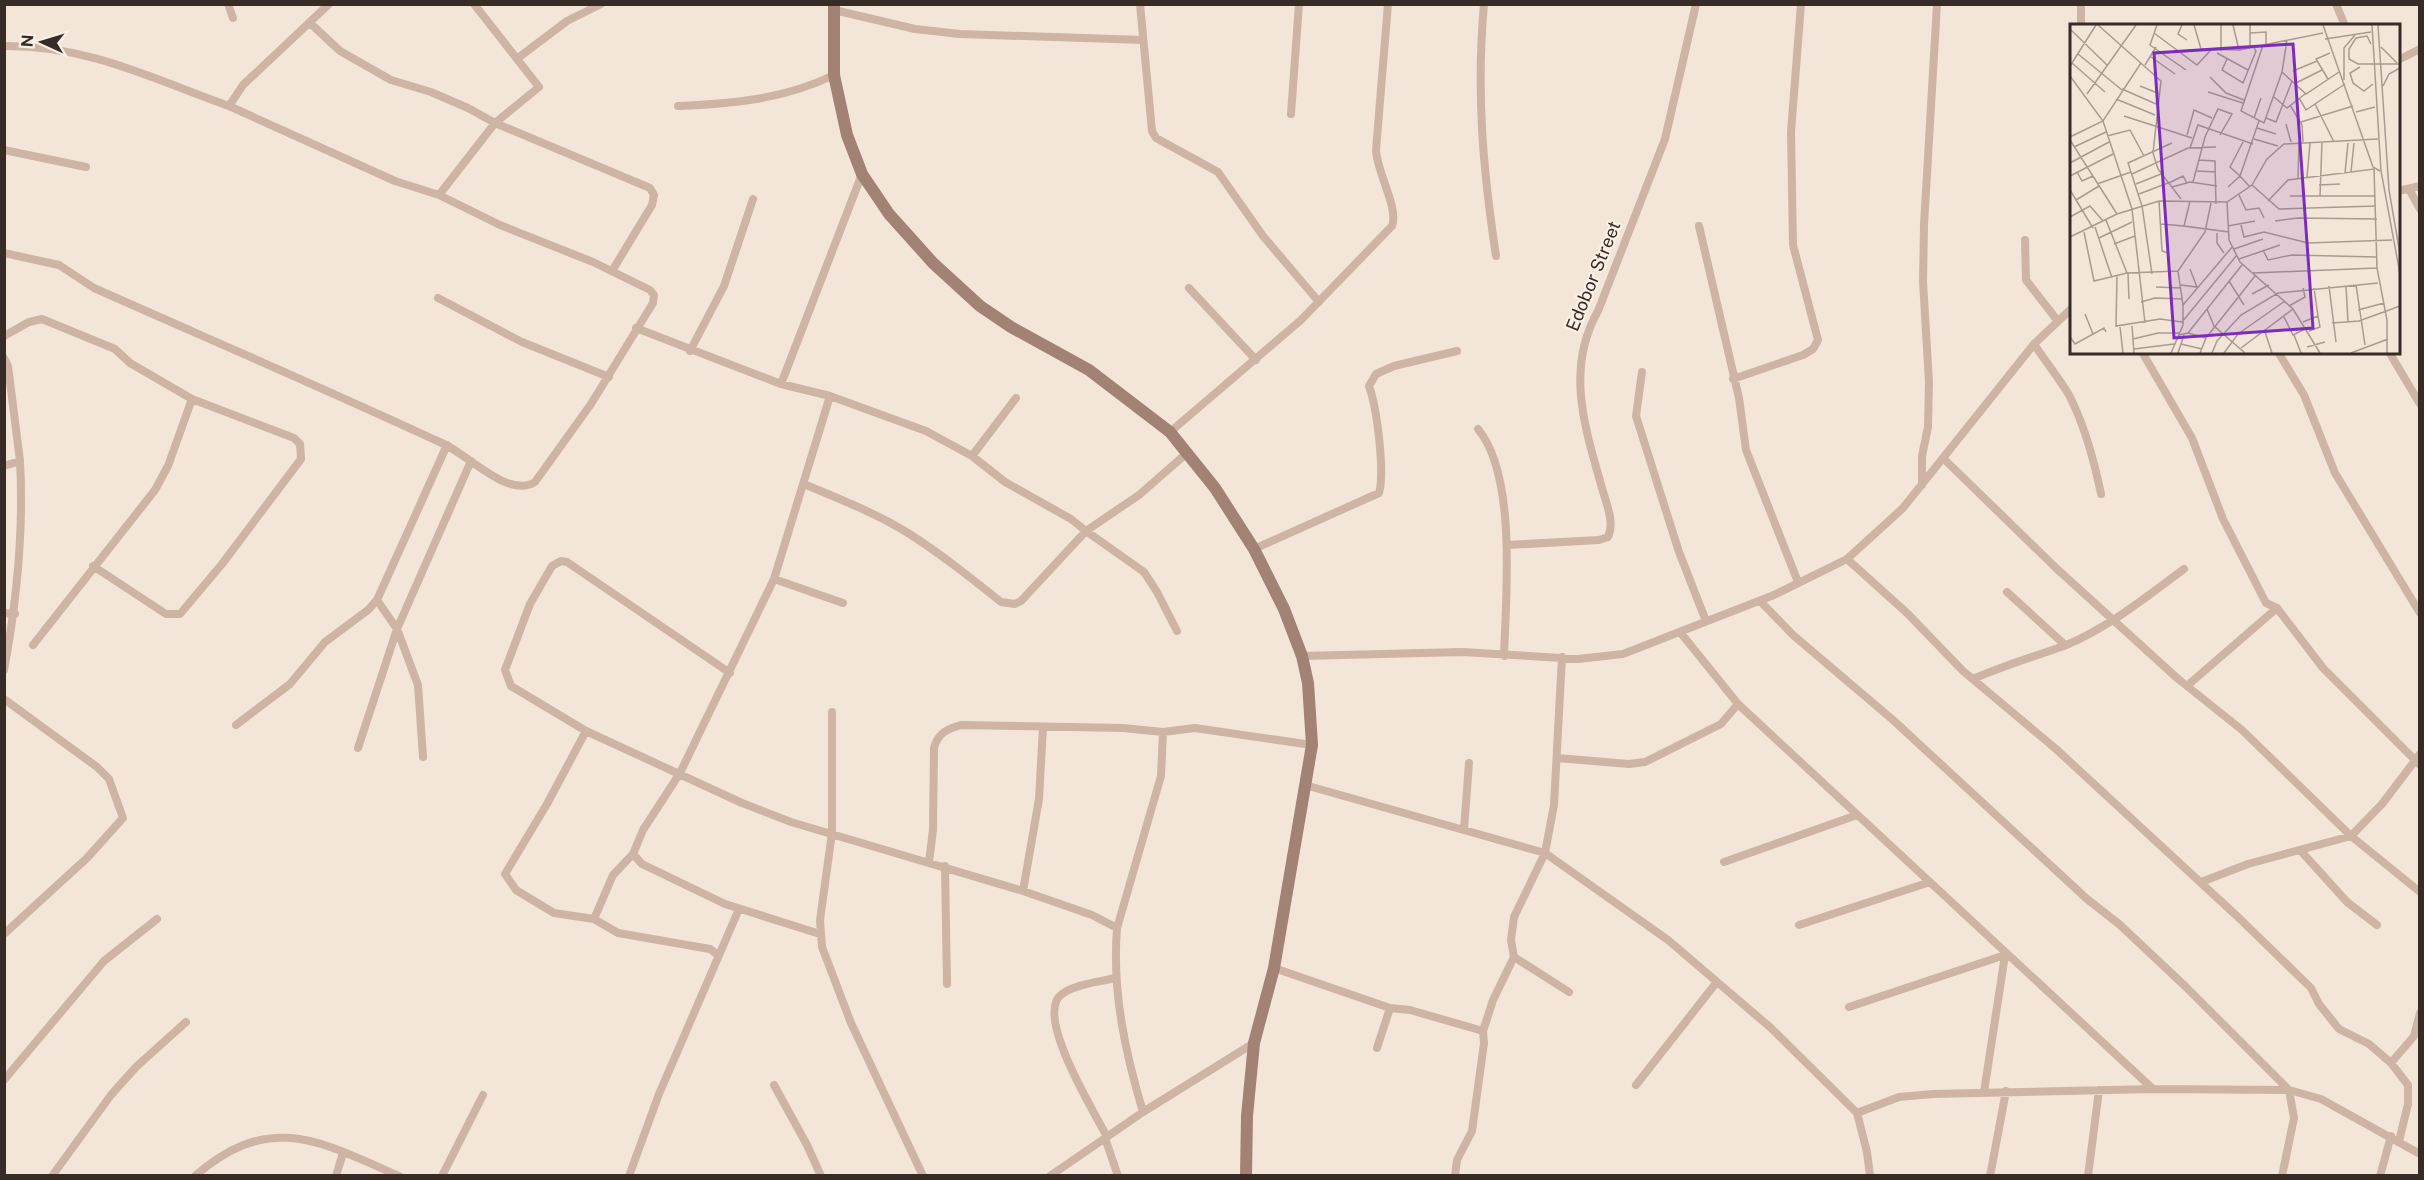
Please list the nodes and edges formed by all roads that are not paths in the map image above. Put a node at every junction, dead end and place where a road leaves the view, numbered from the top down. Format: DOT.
graph roads {
  1 [pos="228,4"];
  2 [pos="329,4"];
  3 [pos="474,4"];
  4 [pos="601,4"];
  5 [pos="1140,4"];
  6 [pos="1299,4"];
  7 [pos="1388,4"];
  8 [pos="1485,4"];
  9 [pos="1696,4"];
  10 [pos="1801,4"];
  11 [pos="1937,4"];
  12 [pos="2081,4"];
  13 [pos="2336,4"];
  14 [pos="834,7"];
  15 [pos="233,18"];
  16 [pos="310,22"];
  17 [pos="2080,24"];
  18 [pos="2344,24"];
  19 [pos="1143,40"];
  20 [pos="4,46"];
  21 [pos="2420,48"];
  22 [pos="518,58"];
  23 [pos="2400,59"];
  24 [pos="834,75"];
  25 [pos="229,106"];
  26 [pos="678,106"];
  27 [pos="1291,114"];
  28 [pos="495,123"];
  29 [pos="4,150"];
  30 [pos="86,167"];
  31 [pos="862,174"];
  32 [pos="2420,186"];
  33 [pos="2409,189"];
  34 [pos="2400,191"];
  35 [pos="439,195"];
  36 [pos="753,199"];
  37 [pos="2420,208"];
  38 [pos="1699,226"];
  39 [pos="2025,240"];
  40 [pos="4,253"];
  41 [pos="1496,256"];
  42 [pos="612,271"];
  43 [pos="1190,288"];
  44 [pos="438,298"];
  45 [pos="1319,302"];
  46 [pos="2070,310"];
  47 [pos="2057,320"];
  48 [pos="636,328"];
  49 [pos="4,336"];
  50 [pos="2034,344"];
  51 [pos="690,351"];
  52 [pos="1457,351"];
  53 [pos="2143,354"];
  54 [pos="2279,354"];
  55 [pos="2390,354"];
  56 [pos="1256,360"];
  57 [pos="6,363"];
  58 [pos="1642,372"];
  59 [pos="609,376"];
  60 [pos="1733,379"];
  61 [pos="781,384"];
  62 [pos="830,396"];
  63 [pos="1016,398"];
  64 [pos="192,399"];
  65 [pos="2420,404"];
  66 [pos="1478,429"];
  67 [pos="1170,432"];
  68 [pos="447,445"];
  69 [pos="1187,453"];
  70 [pos="972,456"];
  71 [pos="1944,459"];
  72 [pos="471,460"];
  73 [pos="20,461"];
  74 [pos="4,466"];
  75 [pos="804,484"];
  76 [pos="1922,486"];
  77 [pos="2101,494"];
  78 [pos="1086,531"];
  79 [pos="1508,545"];
  80 [pos="1254,549"];
  81 [pos="1847,559"];
  82 [pos="93,566"];
  83 [pos="2184,569"];
  84 [pos="774,579"];
  85 [pos="1798,582"];
  86 [pos="2007,592"];
  87 [pos="378,600"];
  88 [pos="1760,601"];
  89 [pos="843,603"];
  90 [pos="2277,608"];
  91 [pos="4,613"];
  92 [pos="2420,613"];
  93 [pos="15,614"];
  94 [pos="2115,620"];
  95 [pos="1706,621"];
  96 [pos="397,629"];
  97 [pos="1177,631"];
  98 [pos="1680,632"];
  99 [pos="33,645"];
  100 [pos="2065,645"];
  101 [pos="1302,656"];
  102 [pos="1504,656"];
  103 [pos="1562,657"];
  104 [pos="4,670"];
  105 [pos="730,673"];
  106 [pos="1973,679"];
  107 [pos="2188,685"];
  108 [pos="4,699"];
  109 [pos="1738,705"];
  110 [pos="832,712"];
  111 [pos="237,725"];
  112 [pos="1043,727"];
  113 [pos="586,731"];
  114 [pos="1163,732"];
  115 [pos="1312,745"];
  116 [pos="358,748"];
  117 [pos="423,757"];
  118 [pos="1557,758"];
  119 [pos="2418,759"];
  120 [pos="1469,763"];
  121 [pos="680,773"];
  122 [pos="1305,785"];
  123 [pos="1857,816"];
  124 [pos="1464,829"];
  125 [pos="832,833"];
  126 [pos="2351,836"];
  127 [pos="2300,850"];
  128 [pos="1545,853"];
  129 [pos="633,854"];
  130 [pos="929,862"];
  131 [pos="1724,862"];
  132 [pos="945,866"];
  133 [pos="1930,882"];
  134 [pos="2201,882"];
  135 [pos="1023,891"];
  136 [pos="2420,892"];
  137 [pos="738,909"];
  138 [pos="594,918"];
  139 [pos="157,919"];
  140 [pos="2376,924"];
  141 [pos="1799,925"];
  142 [pos="1117,928"];
  143 [pos="4,934"];
  144 [pos="820,934"];
  145 [pos="718,955"];
  146 [pos="2005,955"];
  147 [pos="1514,957"];
  148 [pos="1274,968"];
  149 [pos="1115,978"];
  150 [pos="1716,982"];
  151 [pos="947,984"];
  152 [pos="1569,992"];
  153 [pos="1849,1007"];
  154 [pos="1390,1008"];
  155 [pos="2420,1013"];
  156 [pos="186,1022"];
  157 [pos="1483,1030"];
  158 [pos="1254,1043"];
  159 [pos="1377,1048"];
  160 [pos="2391,1063"];
  161 [pos="4,1080"];
  162 [pos="774,1085"];
  163 [pos="1636,1085"];
  164 [pos="2153,1089"];
  165 [pos="2099,1090"];
  166 [pos="2289,1090"];
  167 [pos="2006,1091"];
  168 [pos="1984,1092"];
  169 [pos="2409,1093"];
  170 [pos="483,1095"];
  171 [pos="2420,1098"];
  172 [pos="1143,1112"];
  173 [pos="1857,1113"];
  174 [pos="2391,1136"];
  175 [pos="1106,1138"];
  176 [pos="2400,1141"];
  177 [pos="343,1153"];
  178 [pos="2420,1154"];
  179 [pos="52,1176"];
  180 [pos="195,1176"];
  181 [pos="336,1176"];
  182 [pos="399,1176"];
  183 [pos="442,1176"];
  184 [pos="629,1176"];
  185 [pos="821,1176"];
  186 [pos="922,1176"];
  187 [pos="1050,1176"];
  188 [pos="1118,1176"];
  189 [pos="1246,1176"];
  190 [pos="1455,1176"];
  191 [pos="1870,1176"];
  192 [pos="1990,1176"];
  193 [pos="2088,1176"];
  194 [pos="2282,1176"];
  195 [pos="2380,1176"];
  1 -- 15 [label="street"];
  2 -- 16 [label="street"];
  3 -- 22 [label="street"];
  4 -- 22 [label="street"];
  5 -- 19 [label="street"];
  6 -- 27 [label="street"];
  7 -- 45 [label="street"];
  8 -- 41 [label="street"];
  9 -- 79 [label="street, Edobor Street"];
  10 -- 60 [label="street"];
  11 -- 76 [label="street"];
  12 -- 17 [label="street"];
  13 -- 18 [label="street"];
  14 -- 19 [label="street"];
  14 -- 24 [label="street"];
  16 -- 25 [label="street"];
  16 -- 28 [label="street"];
  19 -- 45 [label="street"];
  20 -- 25 [label="street"];
  21 -- 23 [label="street"];
  22 -- 28 [label="street"];
  24 -- 26 [label="street"];
  24 -- 31 [label="street"];
  25 -- 35 [label="street"];
  28 -- 35 [label="street"];
  28 -- 42 [label="street"];
  29 -- 30 [label="street"];
  31 -- 61 [label="street"];
  31 -- 67 [label="street"];
  32 -- 33 [label="street"];
  33 -- 34 [label="street"];
  33 -- 37 [label="street"];
  35 -- 42 [label="street"];
  36 -- 51 [label="street"];
  38 -- 60 [label="street"];
  39 -- 47 [label="street"];
  40 -- 68 [label="street"];
  42 -- 48 [label="street"];
  43 -- 56 [label="street"];
  44 -- 59 [label="street"];
  45 -- 56 [label="street"];
  46 -- 47 [label="street"];
  47 -- 50 [label="street"];
  48 -- 51 [label="street"];
  48 -- 59 [label="street"];
  49 -- 64 [label="street"];
  50 -- 71 [label="street"];
  50 -- 77 [label="street"];
  51 -- 61 [label="street"];
  52 -- 80 [label="street"];
  53 -- 90 [label="street"];
  54 -- 92 [label="street"];
  55 -- 65 [label="street"];
  56 -- 67 [label="street"];
  57 -- 73 [label="street"];
  58 -- 95 [label="street"];
  59 -- 72 [label="street"];
  60 -- 85 [label="street"];
  61 -- 62 [label="street"];
  62 -- 70 [label="street"];
  62 -- 75 [label="street"];
  63 -- 70 [label="street"];
  64 -- 82 [label="street"];
  64 -- 82 [label="street"];
  66 -- 79 [label="street"];
  67 -- 69 [label="street"];
  68 -- 72 [label="street"];
  68 -- 87 [label="street"];
  69 -- 78 [label="street"];
  69 -- 80 [label="street"];
  70 -- 78 [label="street"];
  71 -- 76 [label="street"];
  71 -- 94 [label="street"];
  72 -- 96 [label="street"];
  73 -- 74 [label="street"];
  73 -- 93 [label="street"];
  75 -- 78 [label="street"];
  75 -- 84 [label="street"];
  76 -- 81 [label="street"];
  78 -- 97 [label="street"];
  79 -- 102 [label="street"];
  80 -- 101 [label="street"];
  81 -- 85 [label="street"];
  81 -- 106 [label="street"];
  82 -- 99 [label="street"];
  83 -- 94 [label="street"];
  84 -- 89 [label="street"];
  84 -- 105 [label="street"];
  85 -- 88 [label="street"];
  86 -- 100 [label="street"];
  87 -- 96 [label="street"];
  87 -- 111 [label="street"];
  88 -- 95 [label="street"];
  88 -- 166 [label="street"];
  90 -- 107 [label="street"];
  90 -- 119 [label="street"];
  91 -- 93 [label="street"];
  93 -- 104 [label="street"];
  94 -- 100 [label="street"];
  94 -- 107 [label="street"];
  95 -- 98 [label="street"];
  96 -- 116 [label="street"];
  96 -- 117 [label="street"];
  98 -- 103 [label="street"];
  98 -- 109 [label="street"];
  100 -- 106 [label="street"];
  101 -- 102 [label="street"];
  101 -- 115 [label="street"];
  102 -- 103 [label="street"];
  103 -- 118 [label="street"];
  105 -- 113 [label="street"];
  105 -- 121 [label="street"];
  106 -- 134 [label="street"];
  107 -- 126 [label="street"];
  108 -- 143 [label="street"];
  109 -- 118 [label="street"];
  109 -- 123 [label="street"];
  110 -- 125 [label="street"];
  112 -- 114 [label="street"];
  112 -- 130 [label="street"];
  112 -- 135 [label="street"];
  113 -- 121 [label="street"];
  113 -- 138 [label="street"];
  114 -- 115 [label="street"];
  114 -- 142 [label="street"];
  115 -- 122 [label="street"];
  118 -- 128 [label="street"];
  119 -- 126 [label="street"];
  120 -- 124 [label="street"];
  121 -- 125 [label="street"];
  121 -- 129 [label="street"];
  122 -- 124 [label="street"];
  122 -- 148 [label="street"];
  123 -- 131 [label="street"];
  123 -- 133 [label="street"];
  124 -- 128 [label="street"];
  125 -- 130 [label="street"];
  125 -- 144 [label="street"];
  126 -- 127 [label="street"];
  126 -- 136 [label="street"];
  127 -- 134 [label="street"];
  127 -- 140 [label="street"];
  128 -- 147 [label="street"];
  128 -- 150 [label="street"];
  129 -- 137 [label="street"];
  129 -- 138 [label="street"];
  130 -- 132 [label="street"];
  132 -- 135 [label="street"];
  132 -- 151 [label="street"];
  133 -- 141 [label="street"];
  133 -- 146 [label="street"];
  134 -- 160 [label="street"];
  135 -- 142 [label="street"];
  137 -- 144 [label="street"];
  137 -- 145 [label="street"];
  138 -- 145 [label="street"];
  139 -- 161 [label="street"];
  142 -- 149 [label="street"];
  144 -- 186 [label="street"];
  145 -- 184 [label="street"];
  146 -- 153 [label="street"];
  146 -- 164 [label="street"];
  146 -- 168 [label="street"];
  147 -- 152 [label="street"];
  147 -- 157 [label="street"];
  148 -- 154 [label="street"];
  148 -- 158 [label="street"];
  149 -- 172 [label="street"];
  149 -- 175 [label="street"];
  150 -- 163 [label="street"];
  150 -- 173 [label="street"];
  154 -- 157 [label="street"];
  154 -- 159 [label="street"];
  155 -- 160 [label="street"];
  156 -- 179 [label="street"];
  157 -- 190 [label="street"];
  158 -- 172 [label="street"];
  158 -- 189 [label="street"];
  160 -- 169 [label="street"];
  162 -- 185 [label="street"];
  164 -- 165 [label="street"];
  164 -- 166 [label="street"];
  165 -- 167 [label="street"];
  165 -- 193 [label="street"];
  166 -- 174 [label="street"];
  166 -- 194 [label="street"];
  167 -- 168 [label="street"];
  167 -- 192 [label="street"];
  168 -- 173 [label="street"];
  169 -- 171 [label="street"];
  169 -- 176 [label="street"];
  170 -- 183 [label="street"];
  172 -- 175 [label="street"];
  173 -- 191 [label="street"];
  174 -- 176 [label="street"];
  174 -- 195 [label="street"];
  175 -- 187 [label="street"];
  175 -- 188 [label="street"];
  176 -- 178 [label="street"];
  177 -- 180 [label="street"];
  177 -- 181 [label="street"];
  177 -- 182 [label="street"];
}
